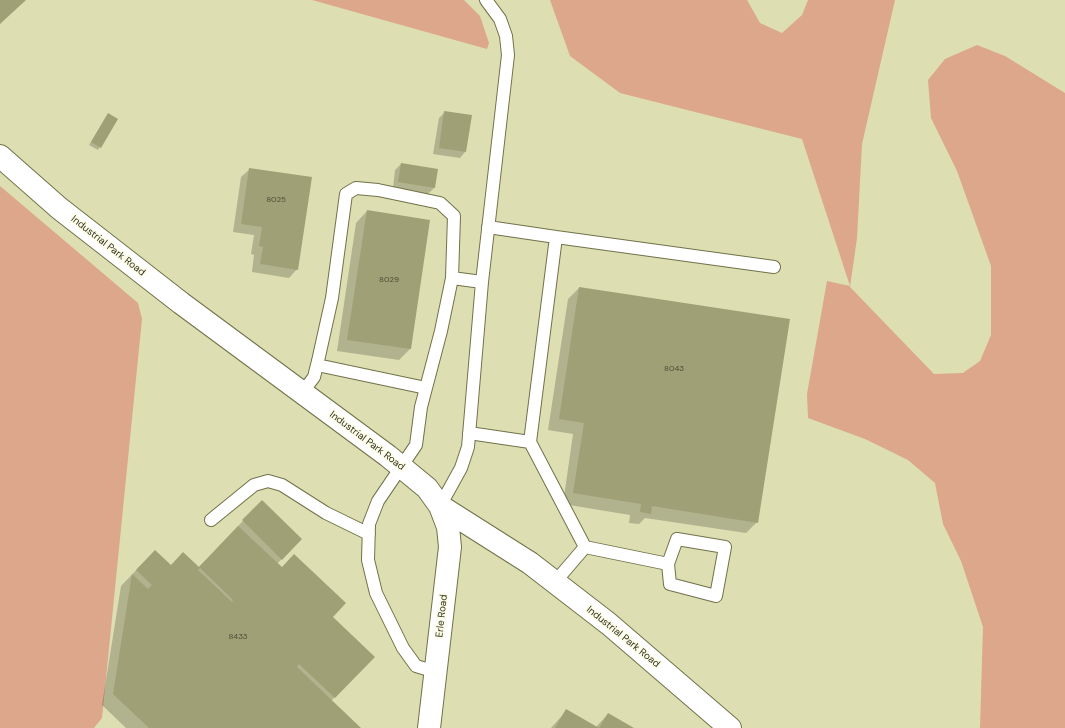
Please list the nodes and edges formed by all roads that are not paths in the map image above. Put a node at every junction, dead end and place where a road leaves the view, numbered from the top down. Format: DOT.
graph roads {
  1 [pos="486,0"];
  2 [pos="0,156"];
  3 [pos="488,228"];
  4 [pos="556,237"];
  5 [pos="774,267"];
  6 [pos="452,278"];
  7 [pos="482,282"];
  8 [pos="317,365"];
  9 [pos="426,388"];
  10 [pos="302,393"];
  11 [pos="469,433"];
  12 [pos="530,442"];
  13 [pos="401,467"];
  14 [pos="440,506"];
  15 [pos="211,520"];
  16 [pos="369,534"];
  17 [pos="585,547"];
  18 [pos="668,564"];
  19 [pos="555,582"];
  20 [pos="436,672"];
  21 [pos="429,728"];
  22 [pos="730,728"];
  1 -- 3 [label="lane"];
  2 -- 10 [label="street, Industrial Park Road"];
  3 -- 4 [label="lane"];
  3 -- 7 [label="lane"];
  4 -- 5 [label="lane"];
  4 -- 12 [label="lane"];
  6 -- 7 [label="lane"];
  6 -- 8 [label="lane"];
  6 -- 9 [label="lane"];
  7 -- 11 [label="lane"];
  8 -- 9 [label="lane"];
  8 -- 10 [label="lane"];
  9 -- 13 [label="lane"];
  10 -- 13 [label="street, Industrial Park Road"];
  11 -- 12 [label="lane"];
  11 -- 14 [label="lane"];
  12 -- 17 [label="lane"];
  13 -- 14 [label="street, Industrial Park Road"];
  13 -- 16 [label="lane"];
  14 -- 19 [label="street, Industrial Park Road"];
  14 -- 20 [label="street, Erle Road"];
  15 -- 16 [label="lane"];
  16 -- 20 [label="lane"];
  17 -- 18 [label="lane"];
  17 -- 19 [label="lane"];
  18 -- 18 [label="lane"];
  19 -- 22 [label="street, Industrial Park Road"];
  20 -- 21 [label="street, Erle Road"];
}
